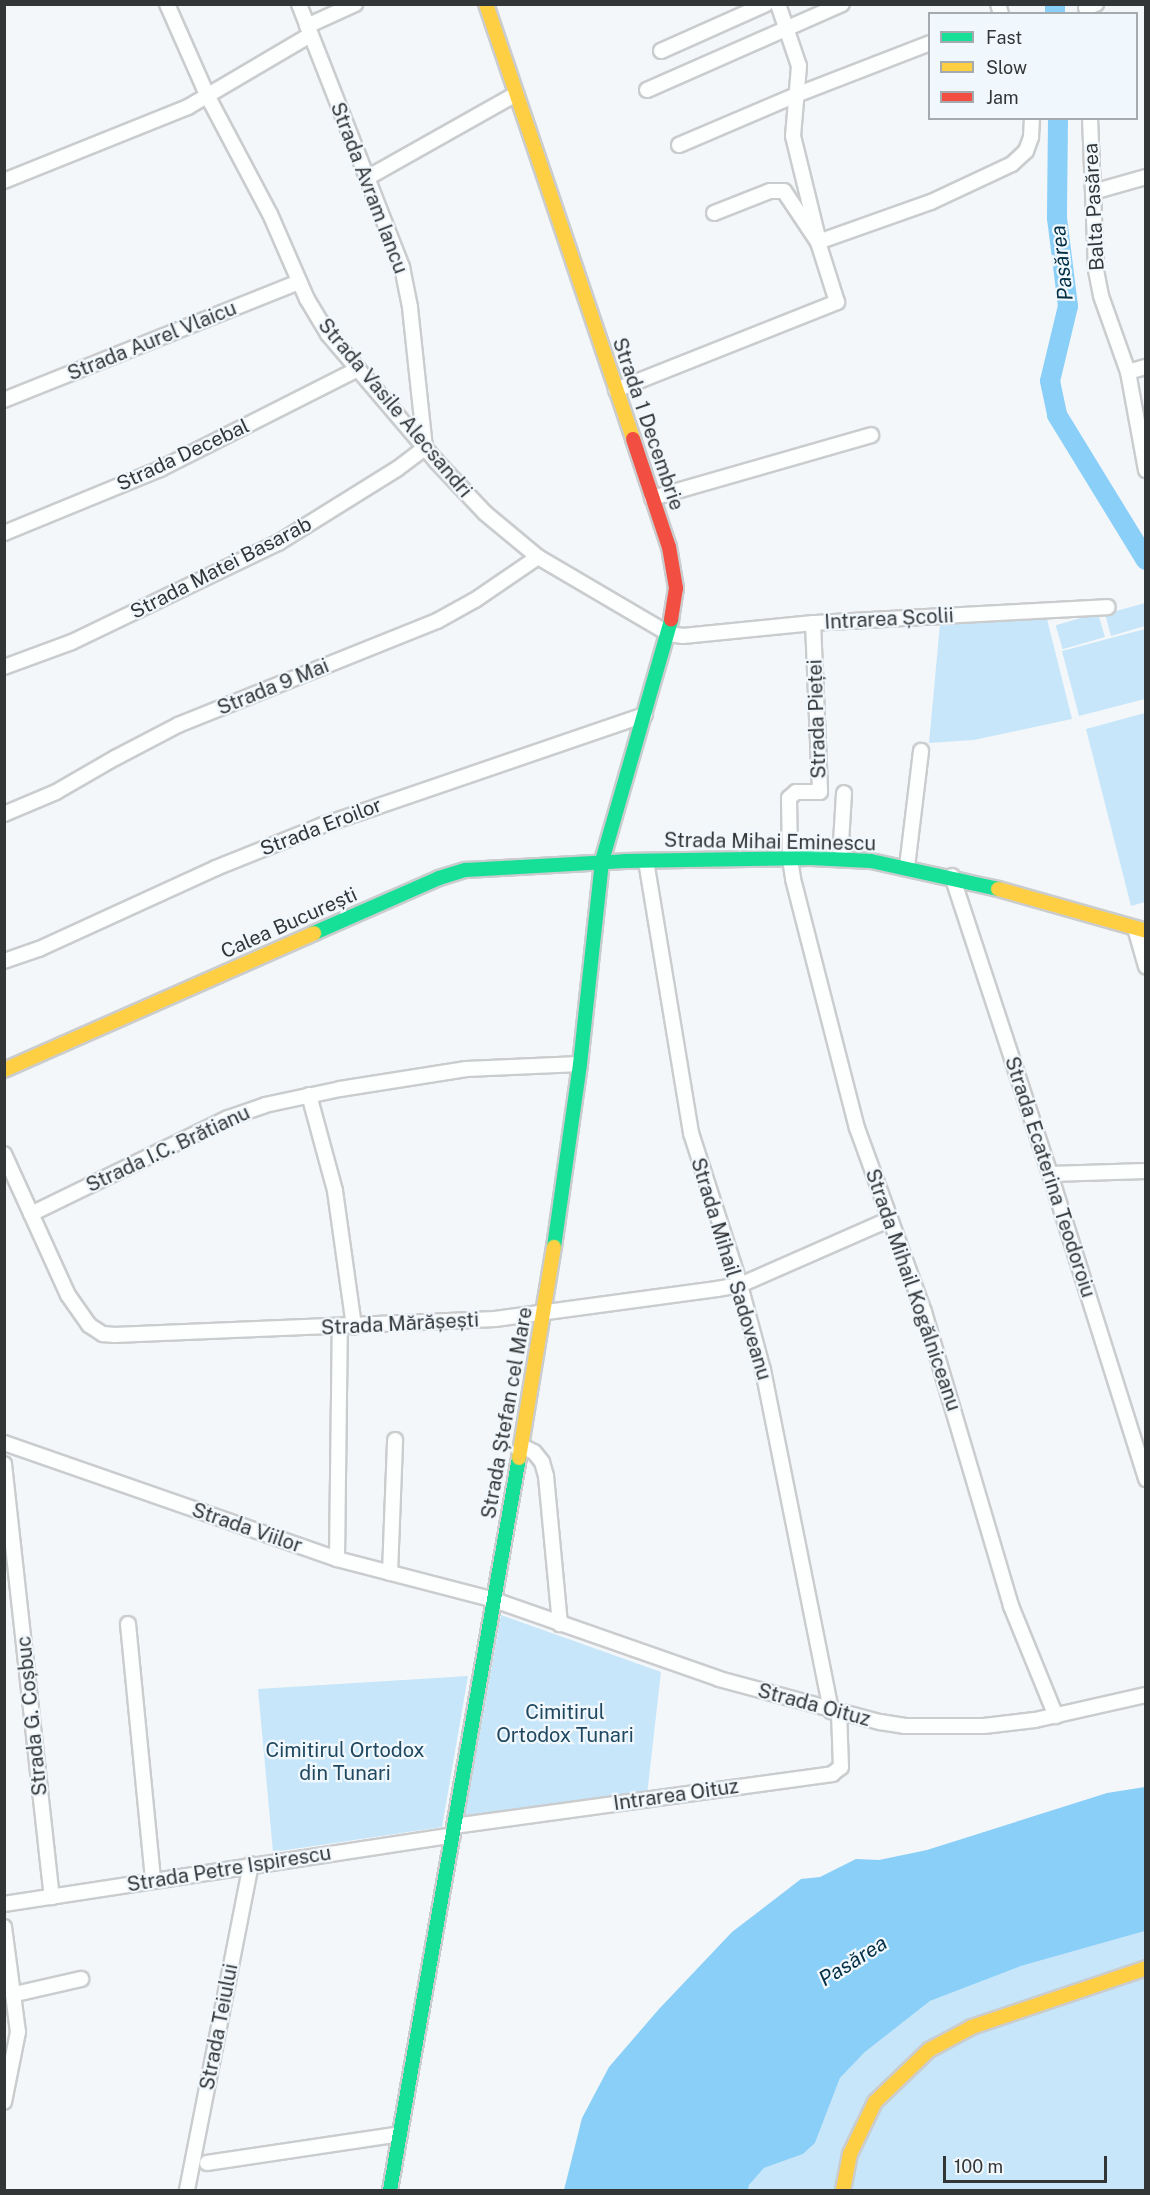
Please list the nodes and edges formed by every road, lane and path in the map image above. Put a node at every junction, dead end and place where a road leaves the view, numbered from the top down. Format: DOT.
graph roads {
  1 [pos="167,4"];
  2 [pos="299,4"];
  3 [pos="355,4"];
  4 [pos="486,4"];
  5 [pos="766,4"];
  6 [pos="778,4"];
  7 [pos="842,4"];
  8 [pos="787,27"];
  9 [pos="309,31"];
  10 [pos="928,44"];
  11 [pos="661,51"];
  12 [pos="647,90"];
  13 [pos="516,94"];
  14 [pos="796,95"];
  15 [pos="208,97"];
  16 [pos="1032,120"];
  17 [pos="1090,120"];
  18 [pos="679,146"];
  19 [pos="1146,177"];
  20 [pos="367,178"];
  21 [pos="4,181"];
  22 [pos="1093,192"];
  23 [pos="714,213"];
  24 [pos="818,242"];
  25 [pos="299,282"];
  26 [pos="1146,367"];
  27 [pos="358,369"];
  28 [pos="1128,372"];
  29 [pos="616,390"];
  30 [pos="4,400"];
  31 [pos="871,435"];
  32 [pos="425,448"];
  33 [pos="1145,465"];
  34 [pos="652,498"];
  35 [pos="4,533"];
  36 [pos="538,557"];
  37 [pos="1108,607"];
  38 [pos="813,623"];
  39 [pos="669,634"];
  40 [pos="4,667"];
  41 [pos="645,715"];
  42 [pos="921,751"];
  43 [pos="844,793"];
  44 [pos="4,814"];
  45 [pos="790,859"];
  46 [pos="840,859"];
  47 [pos="602,861"];
  48 [pos="646,861"];
  49 [pos="907,867"];
  50 [pos="952,876"];
  51 [pos="1140,929"];
  52 [pos="4,961"];
  53 [pos="1146,966"];
  54 [pos="580,1064"];
  55 [pos="4,1070"];
  56 [pos="309,1095"];
  57 [pos="4,1154"];
  58 [pos="1146,1172"];
  59 [pos="1050,1174"];
  60 [pos="31,1214"];
  61 [pos="890,1220"];
  62 [pos="740,1285"];
  63 [pos="545,1312"];
  64 [pos="347,1327"];
  65 [pos="395,1440"];
  66 [pos="4,1443"];
  67 [pos="522,1446"];
  68 [pos="4,1464"];
  69 [pos="1146,1479"];
  70 [pos="337,1559"];
  71 [pos="390,1573"];
  72 [pos="494,1600"];
  73 [pos="128,1624"];
  74 [pos="560,1624"];
  75 [pos="1146,1695"];
  76 [pos="835,1712"];
  77 [pos="1056,1716"];
  78 [pos="454,1830"];
  79 [pos="251,1864"];
  80 [pos="153,1880"];
  81 [pos="52,1897"];
  82 [pos="4,1904"];
  83 [pos="4,1927"];
  84 [pos="1146,1968"];
  85 [pos="81,1979"];
  86 [pos="15,1994"];
  87 [pos="4,2102"];
  88 [pos="400,2134"];
  89 [pos="207,2163"];
  90 [pos="187,2190"];
  91 [pos="390,2190"];
  92 [pos="843,2190"];
  1 -- 15 [label="street, Strada Vasile Alecsandri"];
  2 -- 9 [label="street, Strada Avram Iancu"];
  3 -- 9 [label="street"];
  4 -- 13 [label="main road, Strada 1 Decembrie"];
  5 -- 11 [label="street"];
  6 -- 8 [label="street"];
  7 -- 8 [label="street"];
  8 -- 12 [label="street"];
  8 -- 14 [label="street"];
  9 -- 15 [label="street"];
  9 -- 20 [label="street, Strada Avram Iancu"];
  10 -- 14 [label="street"];
  13 -- 20 [label="street"];
  13 -- 29 [label="main road, Strada 1 Decembrie"];
  14 -- 18 [label="street"];
  14 -- 24 [label="street"];
  15 -- 21 [label="street"];
  15 -- 25 [label="street, Strada Vasile Alecsandri"];
  16 -- 24 [label="street"];
  17 -- 22 [label="street, Balta Pasărea"];
  19 -- 22 [label="street"];
  20 -- 32 [label="street, Strada Avram Iancu"];
  22 -- 28 [label="street, Balta Pasărea"];
  23 -- 24 [label="street"];
  24 -- 29 [label="street"];
  25 -- 27 [label="street, Strada Vasile Alecsandri"];
  25 -- 30 [label="street, Strada Aurel Vlaicu"];
  26 -- 28 [label="street"];
  27 -- 32 [label="street, Strada Vasile Alecsandri"];
  27 -- 35 [label="street, Strada Decebal"];
  28 -- 33 [label="street, Balta Pasărea"];
  29 -- 34 [label="main road, Strada 1 Decembrie"];
  31 -- 34 [label="street"];
  32 -- 36 [label="street, Strada Vasile Alecsandri"];
  32 -- 40 [label="street, Strada Matei Basarab"];
  34 -- 39 [label="main road, Strada 1 Decembrie"];
  36 -- 39 [label="street, Strada Vasile Alecsandri"];
  36 -- 44 [label="street, Strada 9 Mai"];
  37 -- 38 [label="street, Intrarea Școlii"];
  38 -- 39 [label="street, Intrarea Școlii"];
  38 -- 45 [label="street, Strada Pieței"];
  39 -- 41 [label="main road, Strada 1 Decembrie"];
  41 -- 47 [label="main road, Strada 1 Decembrie"];
  41 -- 52 [label="street, Strada Eroilor"];
  42 -- 49 [label="street"];
  43 -- 46 [label="street"];
  45 -- 46 [label="main road, Strada Mihai Eminescu"];
  45 -- 48 [label="main road, Strada Mihai Eminescu"];
  45 -- 61 [label="street, Strada Mihail Kogălniceanu"];
  46 -- 49 [label="main road, Strada Mihai Eminescu"];
  47 -- 48 [label="main road, Strada Mihai Eminescu"];
  47 -- 54 [label="main road, Strada Ștefan cel Mare"];
  47 -- 55 [label="main road, Calea București"];
  48 -- 62 [label="street, Strada Mihail Sadoveanu"];
  49 -- 50 [label="main road, Strada Mihai Eminescu"];
  50 -- 51 [label="main road, Strada Mihai Eminescu"];
  50 -- 59 [label="street, Strada Ecaterina Teodoroiu"];
  51 -- 53 [label="street"];
  54 -- 56 [label="street, Strada I.C. Brătianu"];
  54 -- 63 [label="main road, Strada Ștefan cel Mare"];
  56 -- 60 [label="street, Strada I.C. Brătianu"];
  56 -- 64 [label="street"];
  57 -- 60 [label="street, Strada Mărășești"];
  58 -- 59 [label="street"];
  59 -- 69 [label="street, Strada Ecaterina Teodoroiu"];
  60 -- 64 [label="street, Strada Mărășești"];
  61 -- 62 [label="street, Strada Mărășești"];
  61 -- 77 [label="street, Strada Mihail Kogălniceanu"];
  62 -- 63 [label="street, Strada Mărășești"];
  62 -- 76 [label="street, Strada Mihail Sadoveanu"];
  63 -- 64 [label="street, Strada Mărășești"];
  63 -- 67 [label="main road, Strada Ștefan cel Mare"];
  64 -- 70 [label="street"];
  65 -- 71 [label="street"];
  66 -- 70 [label="street, Strada Viilor"];
  67 -- 72 [label="main road, Strada Ștefan cel Mare"];
  67 -- 74 [label="street"];
  68 -- 81 [label="street, Strada G. Coșbuc"];
  70 -- 71 [label="street, Strada Viilor"];
  71 -- 72 [label="street, Strada Viilor"];
  72 -- 74 [label="street, Strada Oituz"];
  72 -- 78 [label="main road, Strada Ștefan cel Mare"];
  73 -- 80 [label="street"];
  74 -- 76 [label="street, Strada Oituz"];
  75 -- 77 [label="street, Strada Oituz"];
  76 -- 77 [label="street, Strada Oituz"];
  76 -- 78 [label="street, Intrarea Oituz"];
  78 -- 79 [label="street, Strada Petre Ispirescu"];
  78 -- 88 [label="main road, Strada Ștefan cel Mare"];
  79 -- 80 [label="street, Strada Petre Ispirescu"];
  79 -- 90 [label="street, Strada Teiului"];
  80 -- 81 [label="street, Strada Petre Ispirescu"];
  81 -- 82 [label="street, Strada Petre Ispirescu"];
  83 -- 86 [label="street"];
  84 -- 92 [label="main road"];
  85 -- 86 [label="street"];
  86 -- 87 [label="street"];
  88 -- 89 [label="street"];
  88 -- 91 [label="main road, Strada Ștefan cel Mare"];
}
